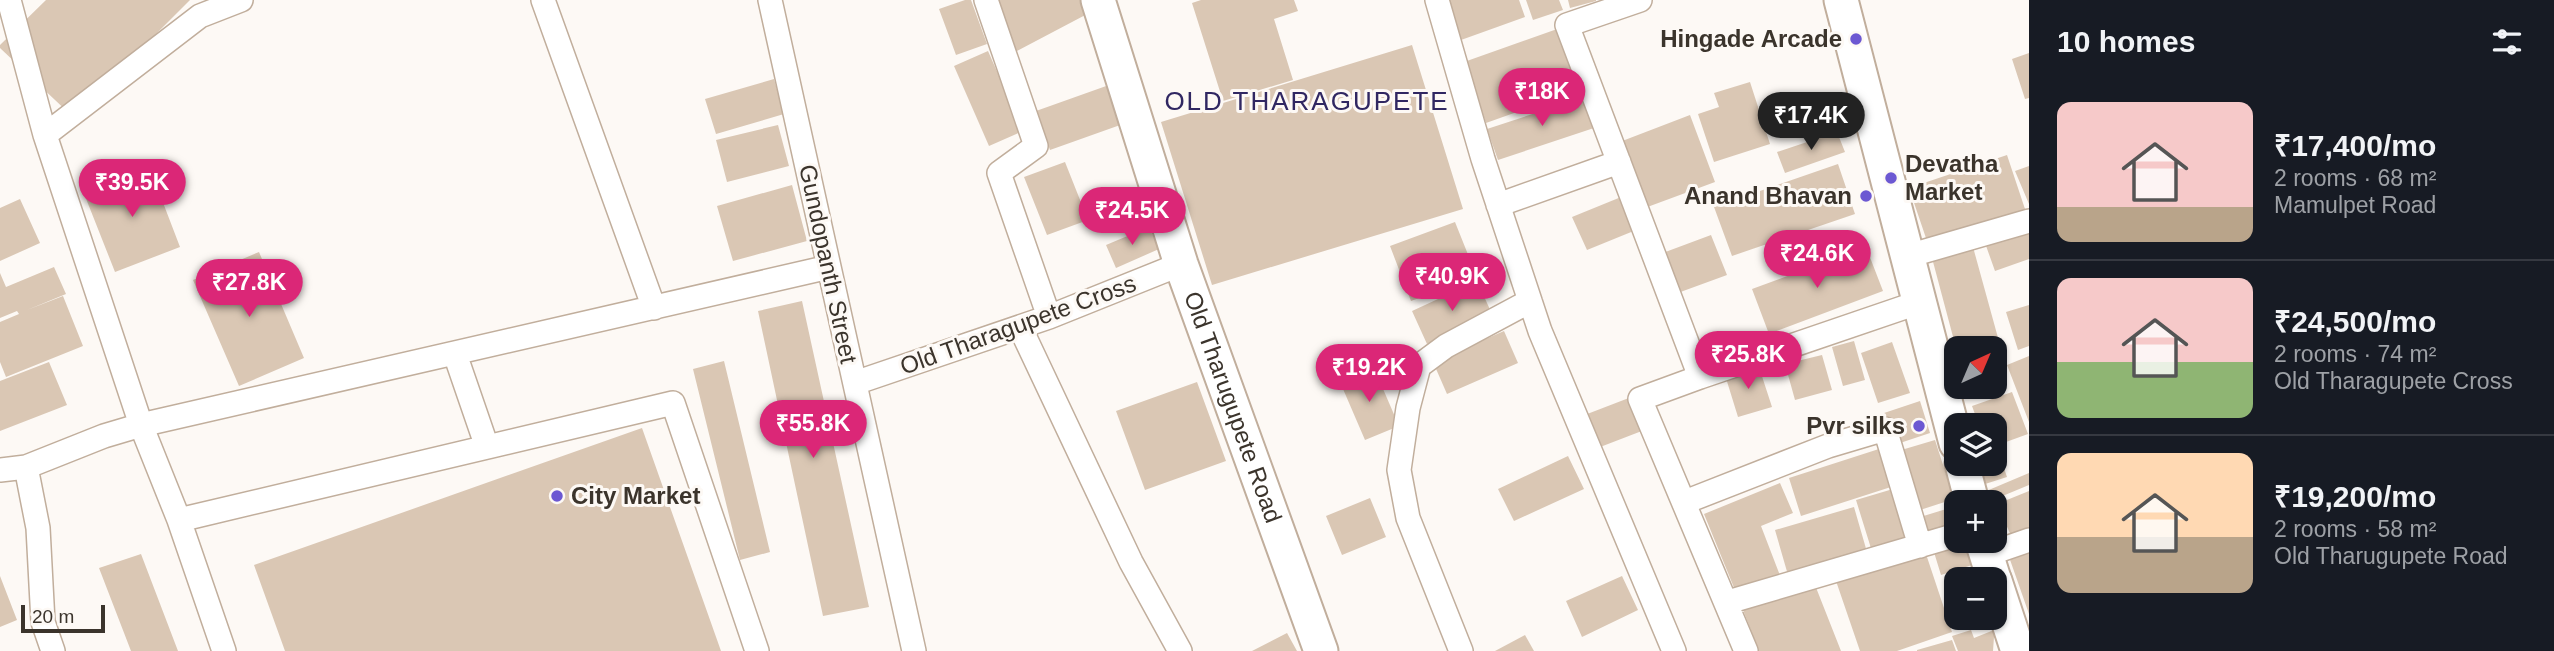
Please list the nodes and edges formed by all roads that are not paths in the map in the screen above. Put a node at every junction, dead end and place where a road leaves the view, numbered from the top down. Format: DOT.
graph roads {
  1 [pos="9,0"];
  2 [pos="241,0"];
  3 [pos="543,0"];
  4 [pos="770,0"];
  5 [pos="986,0"];
  6 [pos="1098,0"];
  7 [pos="1437,0"];
  8 [pos="1640,0"];
  9 [pos="1841,0"];
  10 [pos="45,135"];
  11 [pos="1619,162"];
  12 [pos="1498,205"];
  13 [pos="2029,221"];
  14 [pos="1908,256"];
  15 [pos="1181,264"];
  16 [pos="829,267"];
  17 [pos="1530,301"];
  18 [pos="1920,302"];
  19 [pos="654,308"];
  20 [pos="1049,317"];
  21 [pos="1020,327"];
  22 [pos="454,354"];
  23 [pos="1700,377"];
  24 [pos="855,383"];
  25 [pos="1948,413"];
  26 [pos="141,425"];
  27 [pos="487,447"];
  28 [pos="26,467"];
  29 [pos="0,470"];
  30 [pos="1685,502"];
  31 [pos="179,520"];
  32 [pos="1944,539"];
  33 [pos="2029,541"];
  34 [pos="1920,546"];
  35 [pos="1990,564"];
  36 [pos="1728,602"];
  37 [pos="53,651"];
  38 [pos="224,651"];
  39 [pos="757,651"];
  40 [pos="914,651"];
  41 [pos="1180,651"];
  42 [pos="1321,651"];
  43 [pos="1461,651"];
  44 [pos="1674,651"];
  45 [pos="1746,651"];
  46 [pos="2018,651"];
  1 -- 10 [label="street"];
  2 -- 10 [label="street"];
  3 -- 19 [label="street"];
  4 -- 16 [label="street, Gundopanth Street"];
  5 -- 20 [label="street"];
  6 -- 15 [label="street, Old Tharugupete Road"];
  7 -- 12 [label="street"];
  8 -- 11 [label="street"];
  9 -- 14 [label="street"];
  10 -- 26 [label="street"];
  11 -- 12 [label="street"];
  11 -- 23 [label="street"];
  12 -- 17 [label="street"];
  13 -- 14 [label="street"];
  14 -- 18 [label="street"];
  15 -- 20 [label="street, Old Tharagupete Cross"];
  15 -- 42 [label="street, Old Tharugupete Road"];
  16 -- 19 [label="street"];
  16 -- 24 [label="street, Gundopanth Street"];
  17 -- 43 [label="street"];
  17 -- 44 [label="street"];
  18 -- 23 [label="street"];
  18 -- 25 [label="street"];
  19 -- 22 [label="street"];
  20 -- 21 [label="street, Old Tharagupete Cross"];
  21 -- 24 [label="street, Old Tharagupete Cross"];
  21 -- 41 [label="street"];
  22 -- 26 [label="street"];
  22 -- 27 [label="street"];
  23 -- 30 [label="street"];
  24 -- 40 [label="street, Gundopanth Street"];
  26 -- 28 [label="street"];
  26 -- 31 [label="street"];
  27 -- 31 [label="street"];
  27 -- 39 [label="street"];
  28 -- 29 [label="street"];
  28 -- 37 [label="street"];
  30 -- 34 [label="street"];
  30 -- 36 [label="street"];
  31 -- 38 [label="street"];
  32 -- 34 [label="street"];
  33 -- 35 [label="street"];
  34 -- 36 [label="street"];
  35 -- 46 [label="street"];
  36 -- 45 [label="street"];
}
